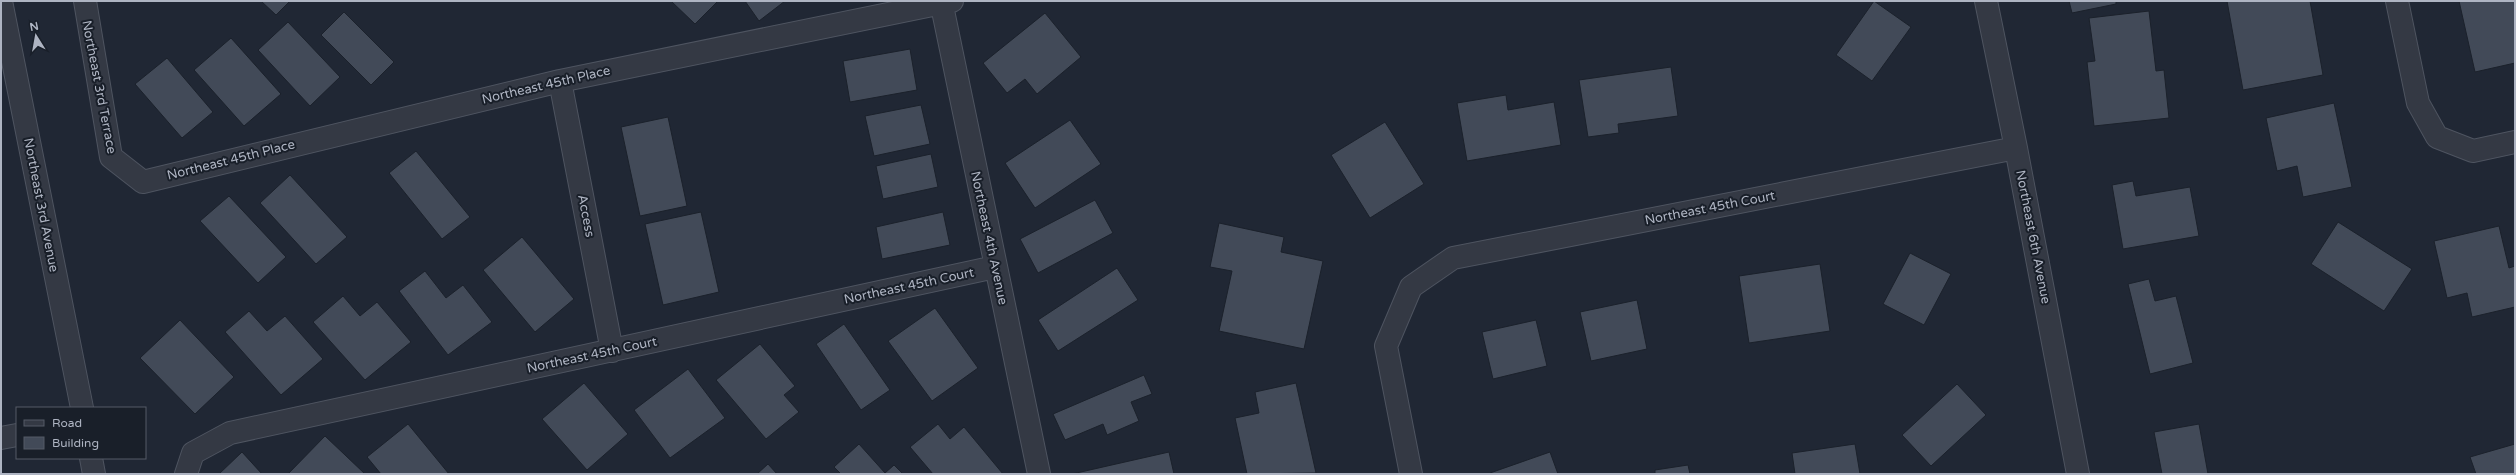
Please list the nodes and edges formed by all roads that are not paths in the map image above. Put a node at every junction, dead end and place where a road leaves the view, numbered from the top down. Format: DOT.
graph roads {
  1 [pos="1,1"];
  2 [pos="85,1"];
  3 [pos="1986,1"];
  4 [pos="2397,1"];
  5 [pos="945,2"];
  6 [pos="3,26"];
  7 [pos="560,81"];
  8 [pos="2515,142"];
  9 [pos="2016,148"];
  10 [pos="143,182"];
  11 [pos="995,267"];
  12 [pos="612,351"];
  13 [pos="82,407"];
  14 [pos="16,435"];
  15 [pos="1,438"];
  16 [pos="91,459"];
  17 [pos="94,474"];
  18 [pos="186,474"];
  19 [pos="1039,474"];
  20 [pos="1411,474"];
  21 [pos="2078,474"];
  1 -- 6 [label="street, Northeast 3rd Avenue"];
  2 -- 10 [label="street, Northeast 3rd Terrace"];
  3 -- 9 [label="street, Northeast 6th Avenue"];
  4 -- 8 [label="street"];
  5 -- 7 [label="street, Northeast 45th Place"];
  5 -- 11 [label="street, Northeast 4th Avenue"];
  6 -- 13 [label="street, Northeast 3rd Avenue"];
  7 -- 10 [label="street, Northeast 45th Place"];
  7 -- 12 [label="street, Access"];
  9 -- 20 [label="street, Northeast 45th Court"];
  9 -- 21 [label="street, Northeast 6th Avenue"];
  11 -- 12 [label="street, Northeast 45th Court"];
  11 -- 19 [label="street, Northeast 4th Avenue"];
  12 -- 18 [label="street, Northeast 45th Court"];
  14 -- 15 [label="street"];
  16 -- 17 [label="street"];
}
